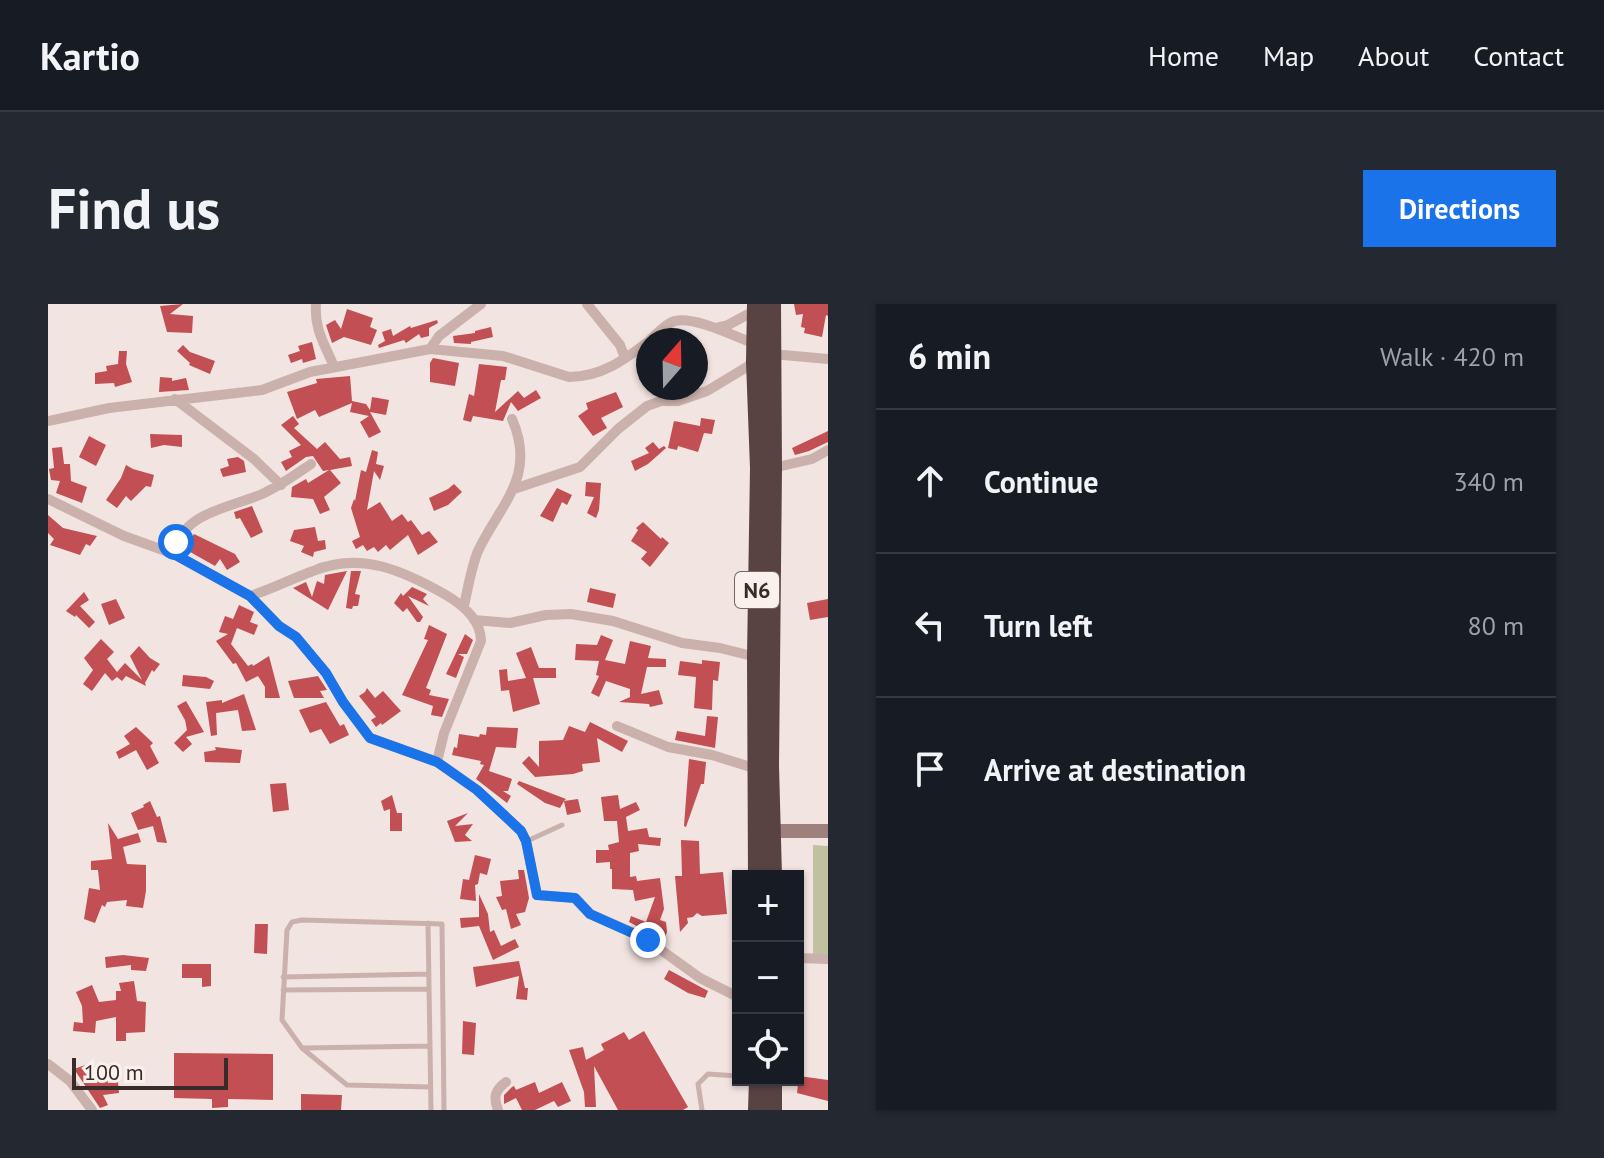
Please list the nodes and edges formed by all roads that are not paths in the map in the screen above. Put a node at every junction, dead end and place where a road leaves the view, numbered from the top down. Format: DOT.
graph roads {
  1 [pos="316,304"];
  2 [pos="481,304"];
  3 [pos="587,304"];
  4 [pos="761,306"];
  5 [pos="665,328"];
  6 [pos="715,328"];
  7 [pos="430,349"];
  8 [pos="636,350"];
  9 [pos="761,354"];
  10 [pos="625,358"];
  11 [pos="828,359"];
  12 [pos="334,367"];
  13 [pos="175,399"];
  14 [pos="512,419"];
  15 [pos="48,421"];
  16 [pos="828,450"];
  17 [pos="311,464"];
  18 [pos="773,468"];
  19 [pos="281,485"];
  20 [pos="514,489"];
  21 [pos="48,500"];
  22 [pos="174,554"];
  23 [pos="250,596"];
  24 [pos="464,606"];
  25 [pos="474,620"];
  26 [pos="756,657"];
  27 [pos="617,726"];
  28 [pos="437,762"];
  29 [pos="757,769"];
  30 [pos="562,825"];
  31 [pos="765,831"];
  32 [pos="828,831"];
  33 [pos="526,841"];
  34 [pos="758,870"];
  35 [pos="772,870"];
  36 [pos="428,923"];
  37 [pos="804,958"];
  38 [pos="828,959"];
  39 [pos="429,974"];
  40 [pos="283,977"];
  41 [pos="429,989"];
  42 [pos="283,990"];
  43 [pos="732,994"];
  44 [pos="430,1046"];
  45 [pos="302,1048"];
  46 [pos="48,1064"];
  47 [pos="732,1076"];
  48 [pos="506,1082"];
  49 [pos="758,1086"];
  50 [pos="773,1086"];
  51 [pos="430,1087"];
  52 [pos="92,1110"];
  53 [pos="431,1110"];
  54 [pos="444,1110"];
  55 [pos="498,1110"];
  56 [pos="702,1110"];
  57 [pos="757,1110"];
  58 [pos="773,1110"];
  1 -- 12 [label="street"];
  2 -- 7 [label="street"];
  3 -- 10 [label="street"];
  4 -- 6 [label="street"];
  4 -- 9 [label="highway, N6"];
  5 -- 6 [label="street"];
  6 -- 9 [label="street"];
  7 -- 10 [label="street"];
  7 -- 12 [label="street"];
  8 -- 10 [label="street"];
  9 -- 11 [label="street"];
  9 -- 18 [label="highway, N6"];
  9 -- 20 [label="street"];
  9 -- 26 [label="highway, N6"];
  12 -- 13 [label="street"];
  13 -- 15 [label="street"];
  13 -- 19 [label="street"];
  14 -- 20 [label="street"];
  16 -- 18 [label="street"];
  17 -- 19 [label="street"];
  18 -- 31 [label="highway, N6"];
  19 -- 22 [label="street"];
  20 -- 24 [label="street"];
  21 -- 22 [label="street"];
  22 -- 23 [label="street"];
  23 -- 24 [label="street"];
  23 -- 28 [label="street"];
  24 -- 25 [label="street"];
  25 -- 26 [label="street"];
  25 -- 28 [label="street"];
  26 -- 29 [label="highway, N6"];
  27 -- 29 [label="street"];
  28 -- 33 [label="street"];
  29 -- 31 [label="highway, N6"];
  30 -- 33 [label="lane"];
  31 -- 32 [label="street"];
  31 -- 34 [label="highway, N6"];
  31 -- 35 [label="highway, N6"];
  33 -- 43 [label="street"];
  36 -- 39 [label="lane"];
  36 -- 40 [label="lane"];
  36 -- 54 [label="lane"];
  37 -- 38 [label="street"];
  39 -- 40 [label="lane"];
  39 -- 41 [label="lane"];
  40 -- 42 [label="lane"];
  41 -- 42 [label="lane"];
  41 -- 44 [label="lane"];
  42 -- 45 [label="lane"];
  44 -- 45 [label="lane"];
  44 -- 51 [label="lane"];
  45 -- 51 [label="lane"];
  46 -- 52 [label="street"];
  47 -- 56 [label="lane"];
  48 -- 55 [label="street"];
  49 -- 57 [label="highway"];
  50 -- 58 [label="highway"];
  51 -- 53 [label="lane"];
}
